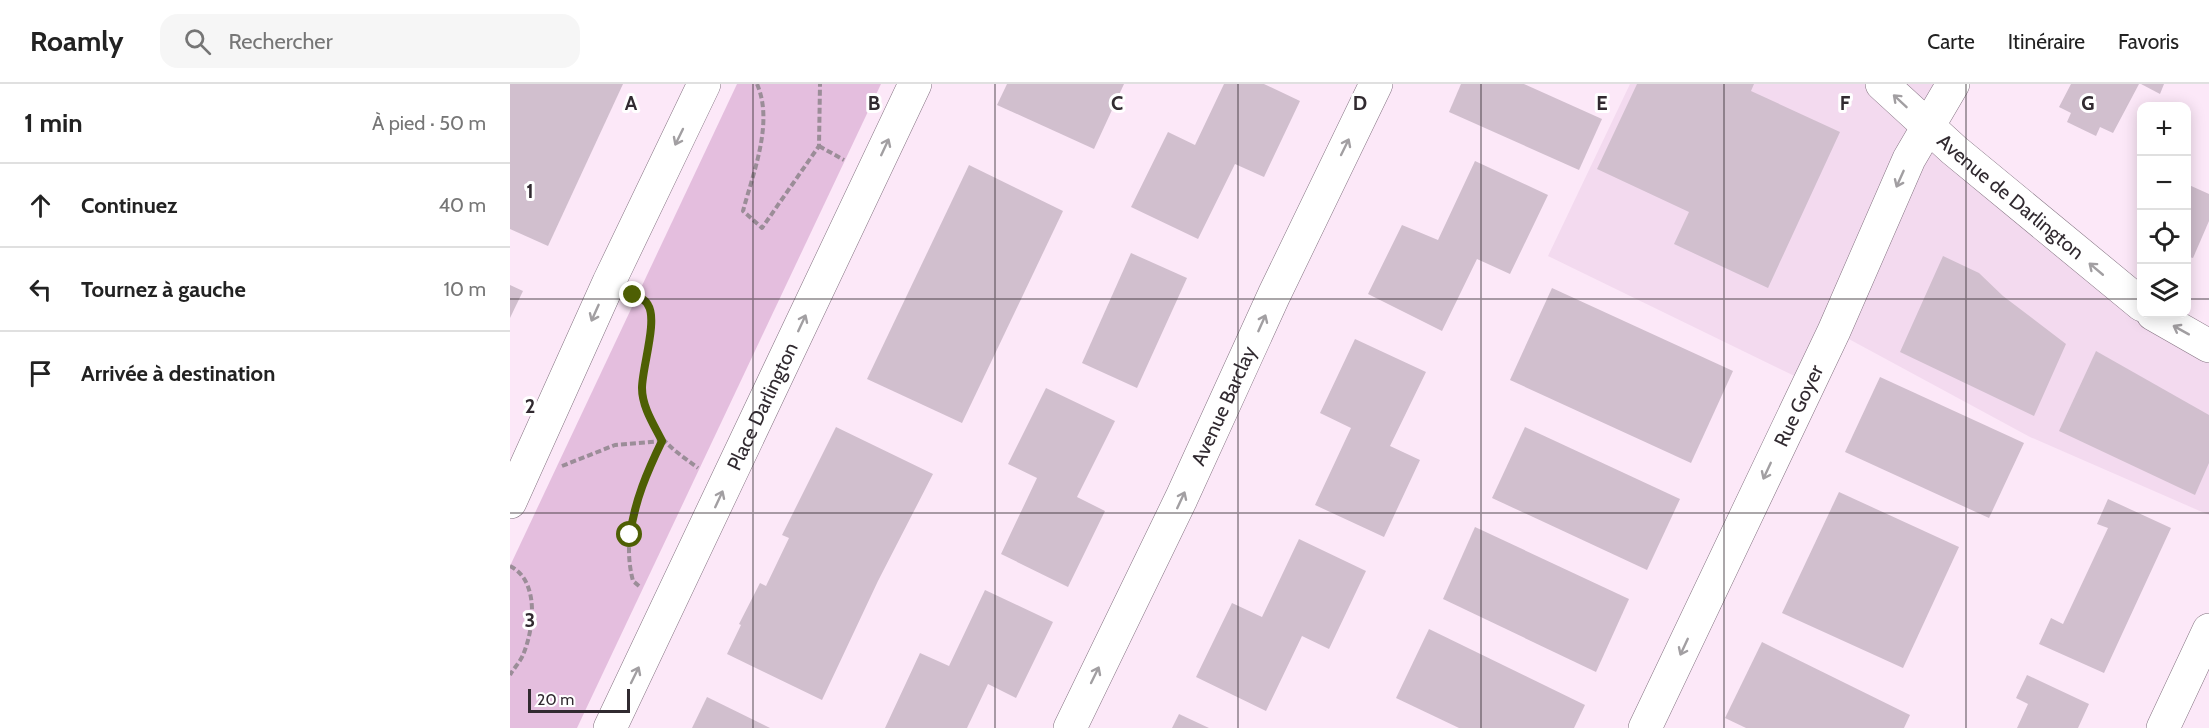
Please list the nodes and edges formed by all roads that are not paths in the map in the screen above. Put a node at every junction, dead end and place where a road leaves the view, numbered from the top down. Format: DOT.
graph roads {
  1 [pos="704,84"];
  2 [pos="915,84"];
  3 [pos="1376,84"];
  4 [pos="1882,84"];
  5 [pos="1953,84"];
  6 [pos="1929,128"];
  7 [pos="2137,301"];
  8 [pos="2159,318"];
  9 [pos="2209,346"];
  10 [pos="510,502"];
  11 [pos="2209,630"];
  12 [pos="610,728"];
  13 [pos="1070,728"];
  14 [pos="1645,728"];
  15 [pos="2163,728"];
  1 -- 10 [label="street, one-way"];
  12 -- 2 [label="street, Place Darlington, one-way"];
  13 -- 3 [label="street, Avenue Barclay, one-way"];
  6 -- 4 [label="street, Avenue de Darlington, one-way"];
  5 -- 6 [label="street, Rue Goyer"];
  7 -- 6 [label="street, Avenue de Darlington, one-way"];
  6 -- 14 [label="street, Rue Goyer, one-way"];
  9 -- 8 [label="street, one-way"];
  11 -- 15 [label="street"];
}
